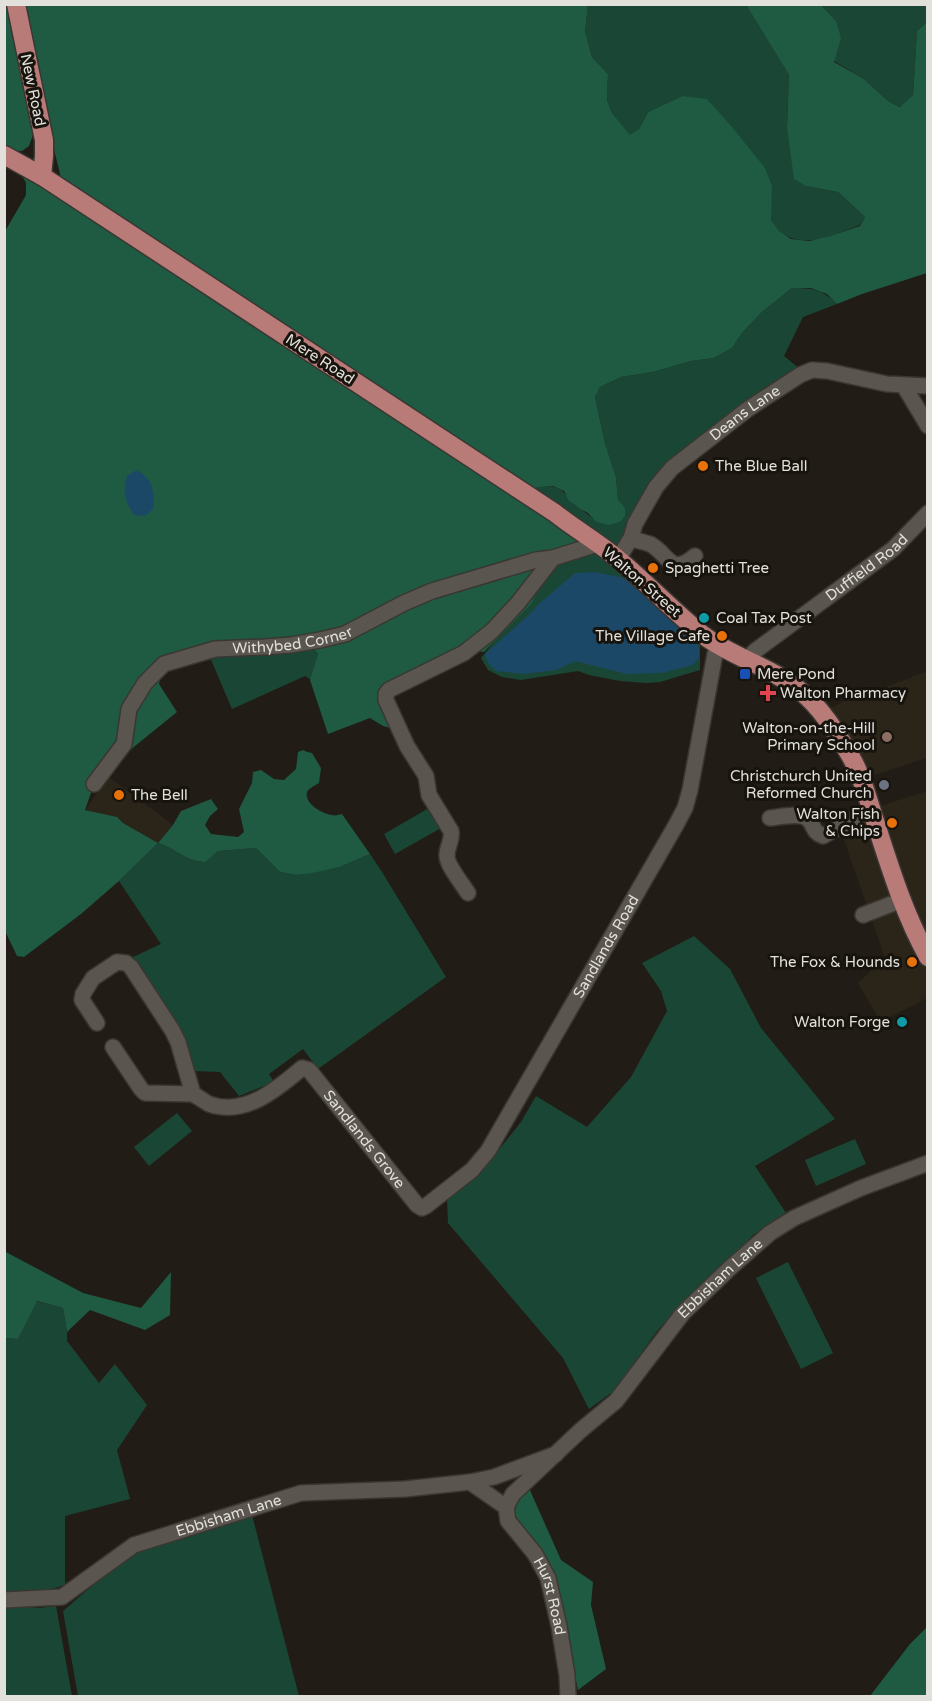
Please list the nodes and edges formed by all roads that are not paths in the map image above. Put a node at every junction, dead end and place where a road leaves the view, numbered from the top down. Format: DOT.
graph roads {
  1 [pos="16,4"];
  2 [pos="4,155"];
  3 [pos="42,176"];
  4 [pos="904,386"];
  5 [pos="927,386"];
  6 [pos="927,426"];
  7 [pos="927,513"];
  8 [pos="631,538"];
  9 [pos="597,544"];
  10 [pos="695,556"];
  11 [pos="553,558"];
  12 [pos="618,559"];
  13 [pos="719,646"];
  14 [pos="746,661"];
  15 [pos="94,784"];
  16 [pos="871,809"];
  17 [pos="770,818"];
  18 [pos="468,893"];
  19 [pos="902,900"];
  20 [pos="863,915"];
  21 [pos="927,957"];
  22 [pos="97,1023"];
  23 [pos="112,1047"];
  24 [pos="193,1094"];
  25 [pos="927,1163"];
  26 [pos="422,1208"];
  27 [pos="556,1454"];
  28 [pos="494,1477"];
  29 [pos="470,1482"];
  30 [pos="510,1500"];
  31 [pos="4,1600"];
  32 [pos="568,1696"];
  1 -- 3 [label="main road, New Road"];
  2 -- 3 [label="main road, Mere Road"];
  3 -- 9 [label="main road, Mere Road"];
  4 -- 5 [label="street, Deans Lane"];
  4 -- 6 [label="street"];
  4 -- 8 [label="street, Deans Lane"];
  7 -- 14 [label="street, Duffield Road"];
  8 -- 10 [label="street"];
  8 -- 12 [label="street, Deans Lane"];
  9 -- 11 [label="street, Withybed Corner"];
  9 -- 12 [label="main road, Walton Street"];
  11 -- 15 [label="street, Withybed Corner"];
  11 -- 18 [label="street"];
  12 -- 13 [label="main road, Walton Street"];
  13 -- 14 [label="main road, Walton Street"];
  13 -- 26 [label="street, Sandlands Road"];
  14 -- 16 [label="main road, Walton Street"];
  16 -- 17 [label="street"];
  16 -- 19 [label="main road, Walton Street"];
  19 -- 20 [label="street"];
  19 -- 21 [label="main road, Walton Street"];
  22 -- 24 [label="street"];
  23 -- 24 [label="street"];
  24 -- 26 [label="street, Sandlands Grove"];
  25 -- 27 [label="street, Ebbisham Lane"];
  27 -- 28 [label="street, Ebbisham Lane"];
  27 -- 30 [label="street, Ebbisham Lane"];
  28 -- 29 [label="street, Ebbisham Lane"];
  28 -- 30 [label="street"];
  29 -- 30 [label="street"];
  29 -- 31 [label="street, Ebbisham Lane"];
  30 -- 32 [label="street, Hurst Road"];
}
